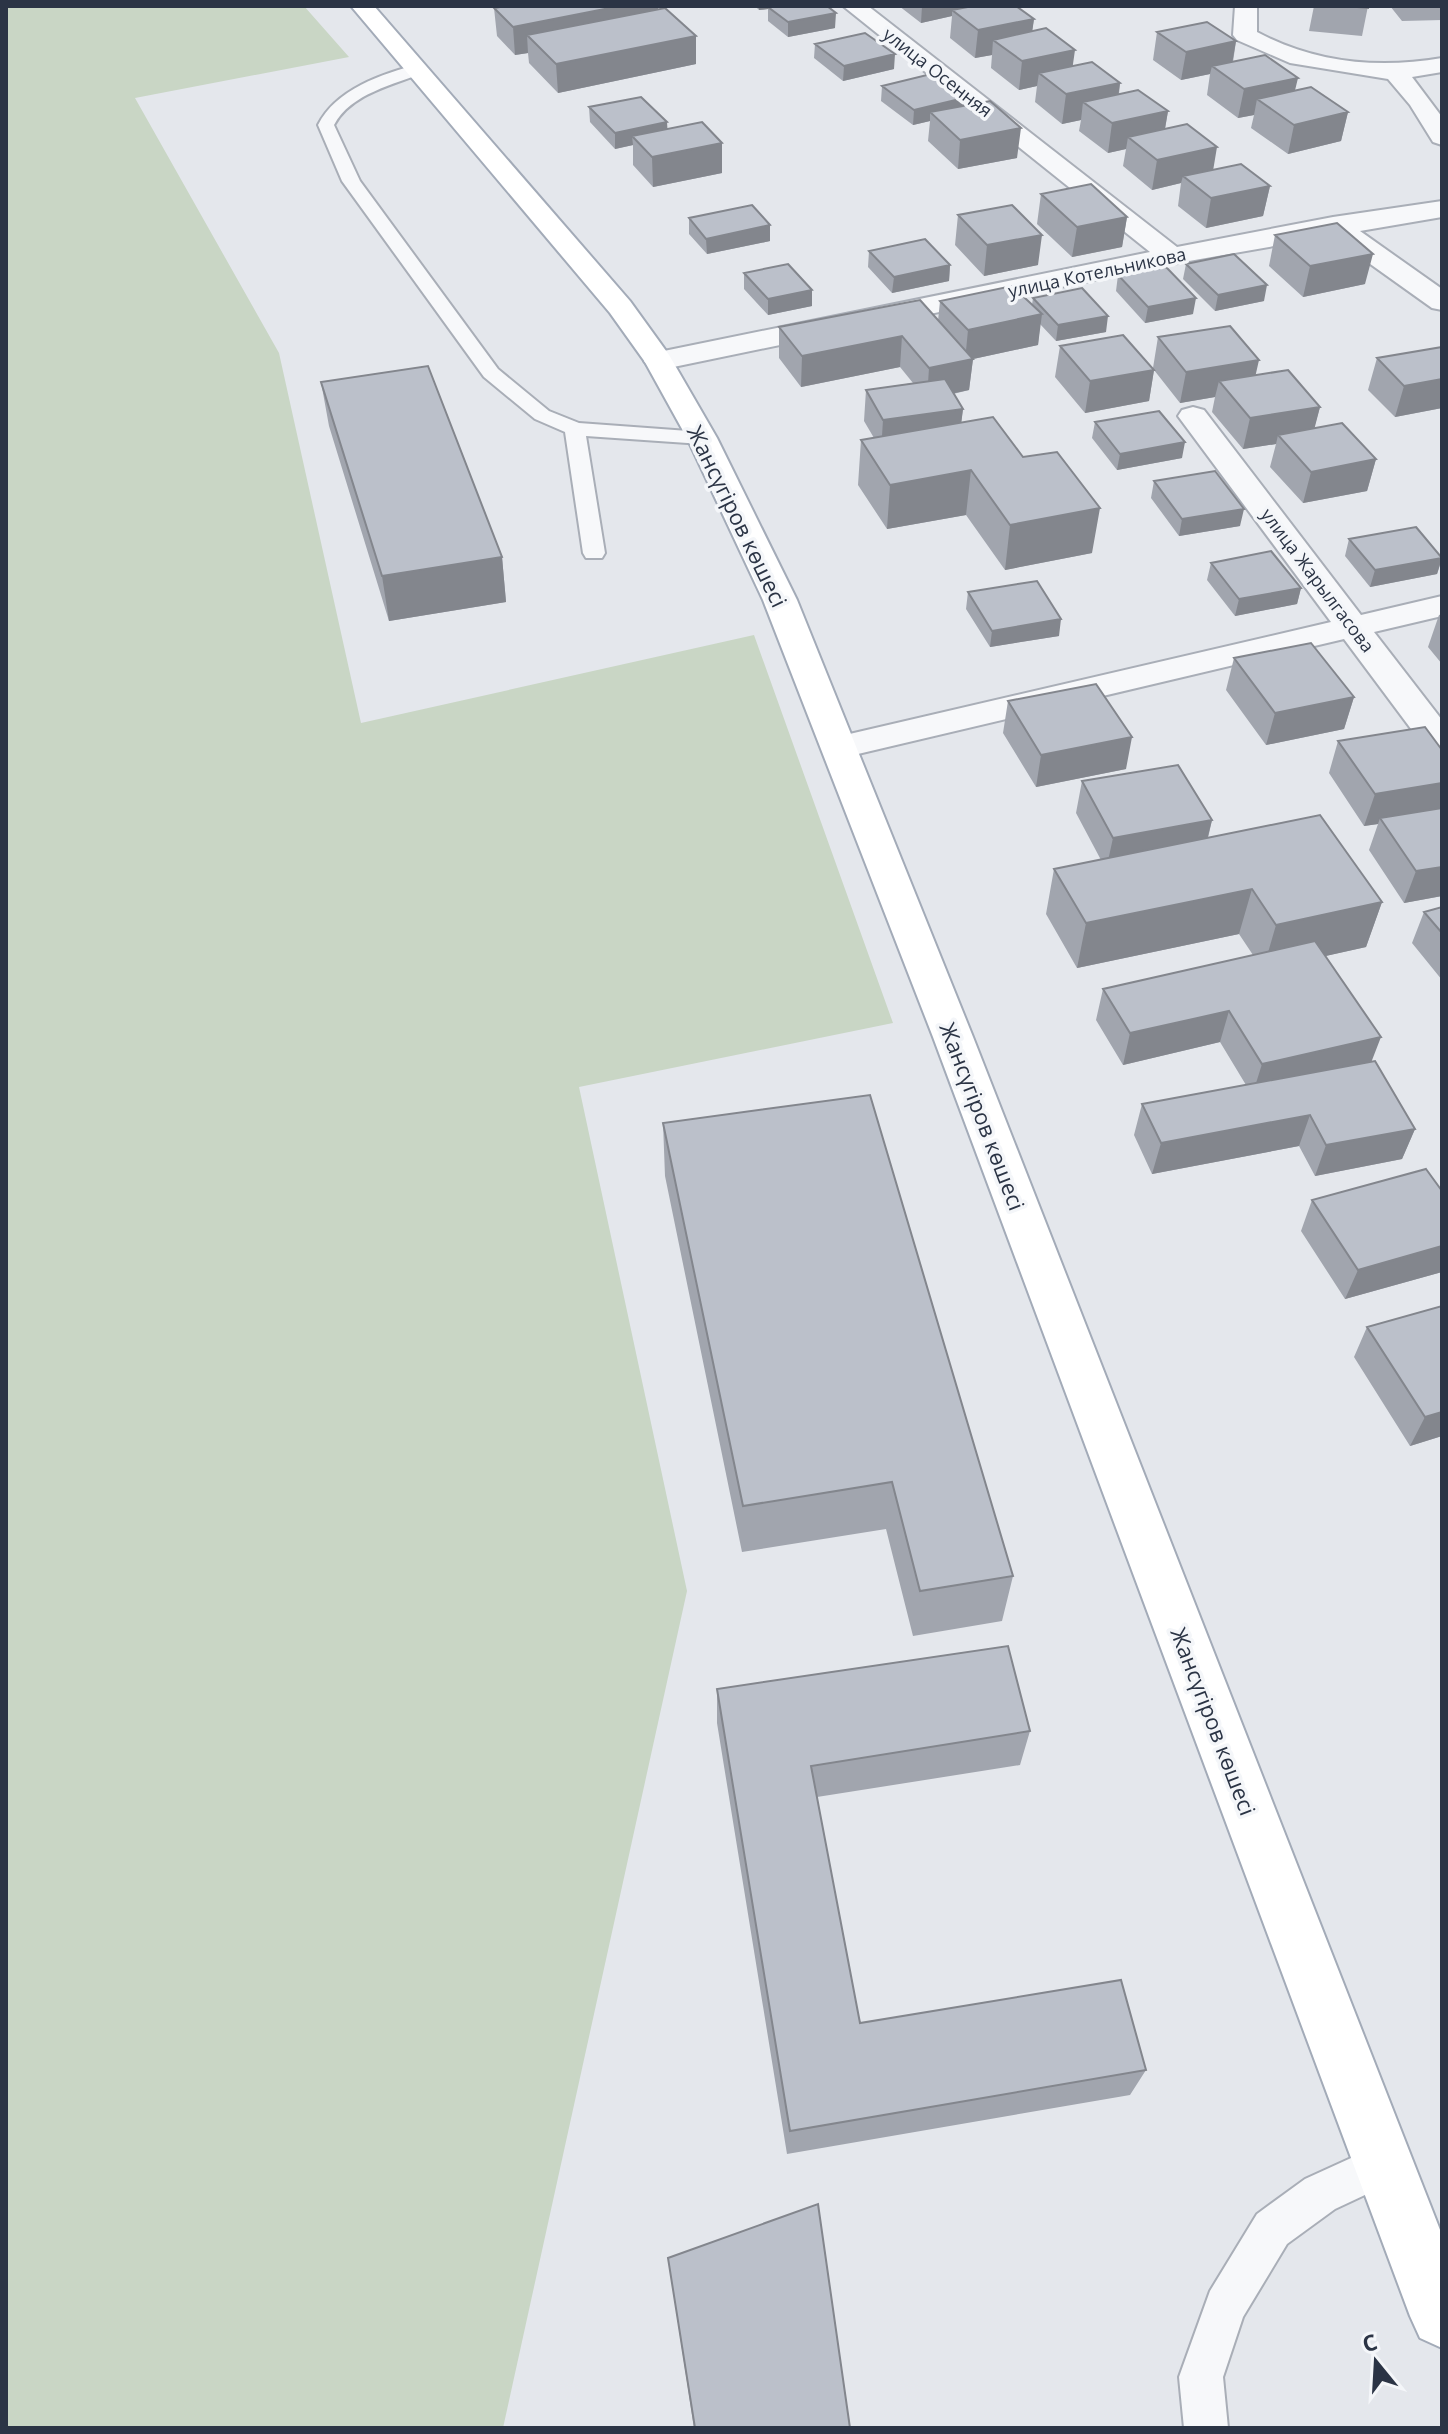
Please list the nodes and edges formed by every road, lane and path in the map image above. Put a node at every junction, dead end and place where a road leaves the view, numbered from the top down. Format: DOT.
graph roads {
  1 [pos="362,6"];
  2 [pos="854,6"];
  3 [pos="1246,6"];
  4 [pos="1442,65"];
  5 [pos="419,69"];
  6 [pos="1395,73"];
  7 [pos="1442,137"];
  8 [pos="1442,209"];
  9 [pos="1333,225"];
  10 [pos="1172,256"];
  11 [pos="1442,302"];
  12 [pos="659,361"];
  13 [pos="1193,416"];
  14 [pos="575,429"];
  15 [pos="702,438"];
  16 [pos="594,553"];
  17 [pos="1442,606"];
  18 [pos="1352,626"];
  19 [pos="1442,745"];
  20 [pos="841,747"];
  21 [pos="1384,2164"];
  22 [pos="1442,2316"];
  23 [pos="1206,2428"];
  1 -- 5 [label="main road, Жансүгіров көшесі"];
  2 -- 10 [label="street, улица Осенняя"];
  3 -- 6 [label="street"];
  4 -- 6 [label="street"];
  5 -- 12 [label="main road, Жансүгіров көшесі"];
  5 -- 14 [label="lane"];
  6 -- 7 [label="street"];
  8 -- 9 [label="street, улица Котельникова"];
  9 -- 10 [label="street, улица Котельникова"];
  9 -- 11 [label="street"];
  10 -- 12 [label="street, улица Котельникова"];
  12 -- 15 [label="main road, Жансүгіров көшесі"];
  13 -- 18 [label="street, улица Жарылгасова"];
  14 -- 15 [label="lane"];
  14 -- 16 [label="lane"];
  15 -- 20 [label="main road, Жансүгіров көшесі"];
  17 -- 18 [label="street"];
  18 -- 19 [label="street, улица Жарылгасова"];
  18 -- 20 [label="street"];
  20 -- 21 [label="main road, Жансүгіров көшесі"];
  21 -- 22 [label="main road, Жансүгіров көшесі"];
  21 -- 23 [label="lane"];
}
